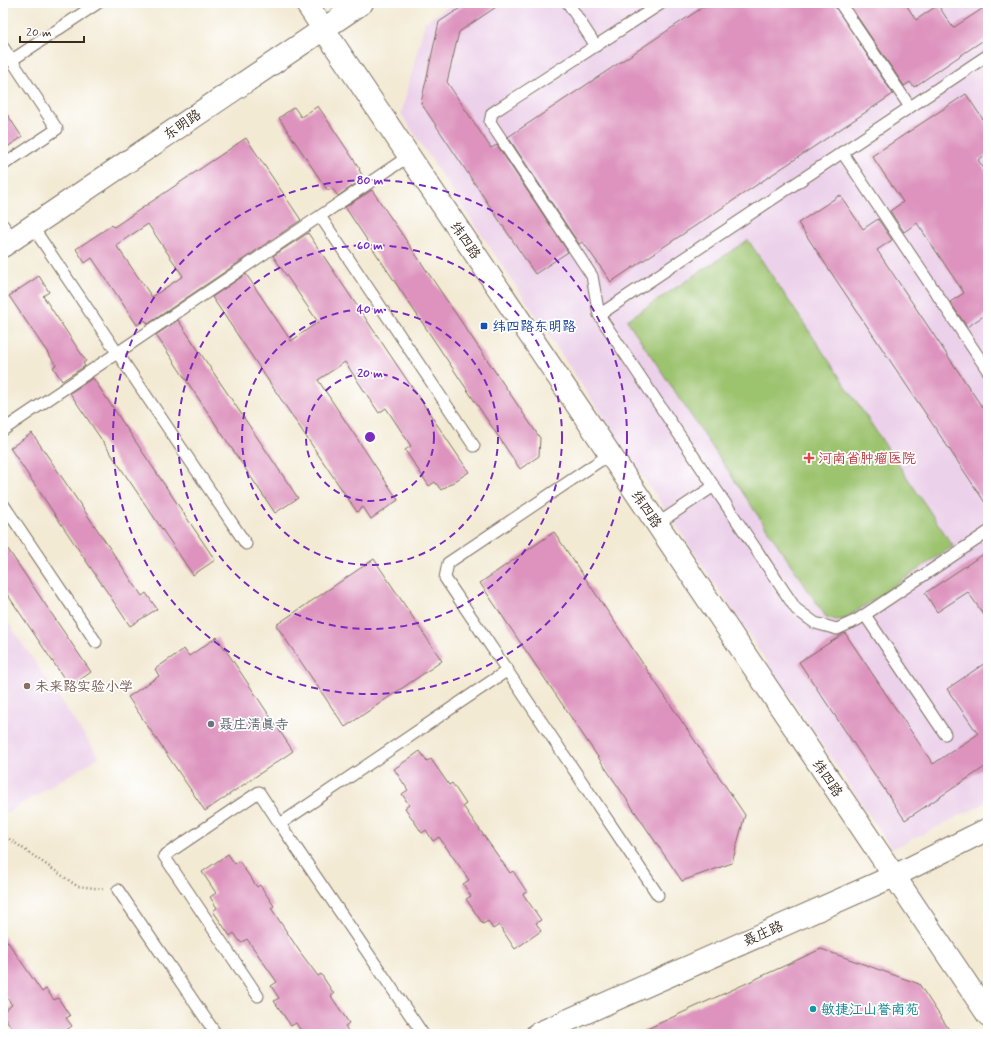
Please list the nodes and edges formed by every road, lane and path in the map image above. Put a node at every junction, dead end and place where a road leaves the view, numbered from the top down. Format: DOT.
graph roads {
  1 [pos="98,3"];
  2 [pos="306,3"];
  3 [pos="362,3"];
  4 [pos="568,3"];
  5 [pos="662,3"];
  6 [pos="840,3"];
  7 [pos="324,29"];
  8 [pos="596,46"];
  9 [pos="3,47"];
  10 [pos="988,55"];
  11 [pos="12,60"];
  12 [pos="910,107"];
  13 [pos="842,152"];
  14 [pos="409,156"];
  15 [pos="3,165"];
  16 [pos="320,216"];
  17 [pos="32,226"];
  18 [pos="6,237"];
  19 [pos="599,315"];
  20 [pos="117,353"];
  21 [pos="988,371"];
  22 [pos="3,430"];
  23 [pos="474,446"];
  24 [pos="610,454"];
  25 [pos="714,486"];
  26 [pos="3,504"];
  27 [pos="657,524"];
  28 [pos="988,532"];
  29 [pos="246,544"];
  30 [pos="865,615"];
  31 [pos="96,642"];
  32 [pos="508,670"];
  33 [pos="946,734"];
  34 [pos="280,824"];
  35 [pos="988,829"];
  36 [pos="3,838"];
  37 [pos="894,876"];
  38 [pos="118,890"];
  39 [pos="658,895"];
  40 [pos="258,996"];
  41 [pos="988,1015"];
  42 [pos="562,1029"];
  43 [pos="216,1034"];
  44 [pos="423,1034"];
  45 [pos="537,1034"];
  1 -- 11 [label="lane"];
  2 -- 7 [label="street, 纬四路"];
  3 -- 7 [label="street, 东明路"];
  4 -- 8 [label="lane"];
  5 -- 8 [label="lane"];
  6 -- 12 [label="lane"];
  7 -- 14 [label="street, 纬四路"];
  7 -- 17 [label="street, 东明路"];
  8 -- 19 [label="lane"];
  9 -- 11 [label="lane"];
  10 -- 12 [label="lane"];
  11 -- 15 [label="lane"];
  12 -- 13 [label="lane"];
  13 -- 19 [label="lane"];
  13 -- 21 [label="lane"];
  14 -- 16 [label="lane"];
  14 -- 24 [label="street, 纬四路"];
  16 -- 20 [label="lane"];
  16 -- 23 [label="lane"];
  17 -- 18 [label="street, 东明路"];
  17 -- 20 [label="lane"];
  19 -- 25 [label="lane"];
  20 -- 22 [label="lane"];
  20 -- 29 [label="lane"];
  24 -- 27 [label="street, 纬四路"];
  24 -- 32 [label="lane"];
  25 -- 27 [label="lane"];
  25 -- 30 [label="lane"];
  26 -- 31 [label="lane"];
  27 -- 37 [label="street, 纬四路"];
  28 -- 30 [label="lane"];
  30 -- 33 [label="lane"];
  32 -- 34 [label="lane"];
  32 -- 39 [label="lane"];
  34 -- 40 [label="lane"];
  34 -- 44 [label="lane"];
  35 -- 37 [label="street, 聂庄路"];
  36 -- 38 [label="path"];
  37 -- 41 [label="street, 纬四路"];
  37 -- 42 [label="street, 聂庄路"];
  38 -- 43 [label="lane"];
  42 -- 45 [label="street, 聂庄路"];
}
